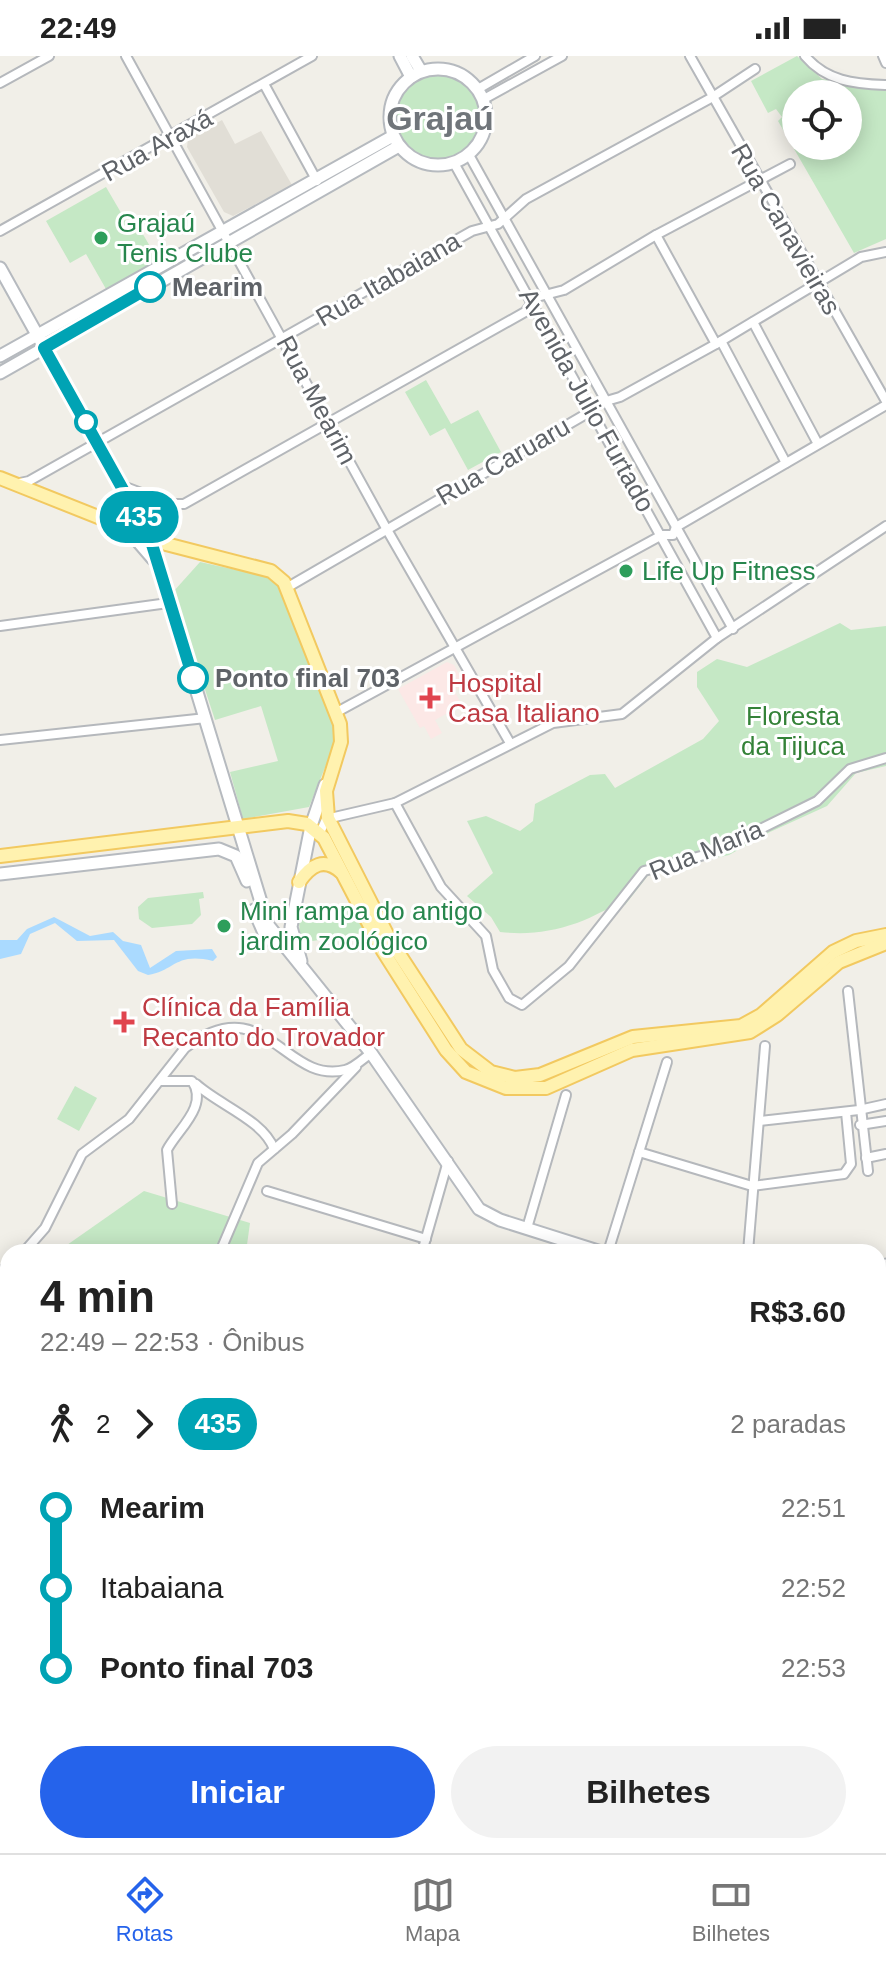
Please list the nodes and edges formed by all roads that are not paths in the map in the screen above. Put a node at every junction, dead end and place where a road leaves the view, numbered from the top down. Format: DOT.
graph roads {
  1 [pos="49,56"];
  2 [pos="126,56"];
  3 [pos="312,56"];
  4 [pos="400,56"];
  5 [pos="412,56"];
  6 [pos="535,56"];
  7 [pos="562,56"];
  8 [pos="690,56"];
  9 [pos="805,56"];
  10 [pos="883,56"];
  11 [pos="886,63"];
  12 [pos="755,69"];
  13 [pos="416,74"];
  14 [pos="0,83"];
  15 [pos="264,84"];
  16 [pos="886,84"];
  17 [pos="481,94"];
  18 [pos="711,98"];
  19 [pos="170,138"];
  20 [pos="396,141"];
  21 [pos="469,155"];
  22 [pos="454,163"];
  23 [pos="790,164"];
  24 [pos="758,180"];
  25 [pos="317,181"];
  26 [pos="501,214"];
  27 [pos="488,221"];
  28 [pos="0,231"];
  29 [pos="656,235"];
  30 [pos="227,236"];
  31 [pos="886,252"];
  32 [pos="0,268"];
  33 [pos="818,283"];
  34 [pos="549,300"];
  35 [pos="536,308"];
  36 [pos="753,322"];
  37 [pos="37,335"];
  38 [pos="283,338"];
  39 [pos="718,342"];
  40 [pos="44,348"];
  41 [pos="0,356"];
  42 [pos="0,373"];
  43 [pos="886,403"];
  44 [pos="607,406"];
  45 [pos="594,412"];
  46 [pos="330,423"];
  47 [pos="98,442"];
  48 [pos="818,444"];
  49 [pos="786,463"];
  50 [pos="0,478"];
  51 [pos="15,484"];
  52 [pos="123,486"];
  53 [pos="675,525"];
  54 [pos="124,526"];
  55 [pos="886,526"];
  56 [pos="386,528"];
  57 [pos="661,533"];
  58 [pos="150,538"];
  59 [pos="154,559"];
  60 [pos="288,587"];
  61 [pos="168,603"];
  62 [pos="0,626"];
  63 [pos="733,629"];
  64 [pos="717,638"];
  65 [pos="454,648"];
  66 [pos="337,712"];
  67 [pos="206,718"];
  68 [pos="0,740"];
  69 [pos="510,743"];
  70 [pos="886,758"];
  71 [pos="331,767"];
  72 [pos="395,803"];
  73 [pos="328,818"];
  74 [pos="239,827"];
  75 [pos="316,829"];
  76 [pos="0,856"];
  77 [pos="4,872"];
  78 [pos="346,879"];
  79 [pos="299,882"];
  80 [pos="886,935"];
  81 [pos="886,943"];
  82 [pos="306,973"];
  83 [pos="848,991"];
  84 [pos="765,1046"];
  85 [pos="371,1053"];
  86 [pos="667,1062"];
  87 [pos="160,1081"];
  88 [pos="195,1084"];
  89 [pos="566,1095"];
  90 [pos="886,1104"];
  91 [pos="859,1110"];
  92 [pos="846,1112"];
  93 [pos="759,1121"];
  94 [pos="886,1121"];
  95 [pos="860,1125"];
  96 [pos="274,1149"];
  97 [pos="639,1152"];
  98 [pos="886,1154"];
  99 [pos="866,1158"];
  100 [pos="448,1160"];
  101 [pos="868,1171"];
  102 [pos="752,1186"];
  103 [pos="267,1191"];
  104 [pos="172,1204"];
  105 [pos="527,1228"];
  106 [pos="426,1239"];
  107 [pos="31,1244"];
  108 [pos="223,1244"];
  109 [pos="424,1244"];
  110 [pos="562,1244"];
  111 [pos="610,1244"];
  112 [pos="748,1244"];
  1 -- 14 [label="street"];
  2 -- 19 [label="street, Rua Mearim"];
  3 -- 15 [label="street, Rua Araxá"];
  4 -- 13 [label="main road"];
  5 -- 13 [label="main road"];
  6 -- 17 [label="street"];
  7 -- 17 [label="street"];
  8 -- 18 [label="street, Rua Canavieiras"];
  9 -- 16 [label="street"];
  10 -- 11 [label="street"];
  12 -- 18 [label="street, Rua Itabaiana"];
  13 -- 17 [label="main road"];
  13 -- 20 [label="main road"];
  15 -- 19 [label="street, Rua Araxá"];
  15 -- 25 [label="street"];
  17 -- 21 [label="main road"];
  18 -- 24 [label="street, Rua Canavieiras"];
  18 -- 26 [label="street, Rua Itabaiana"];
  19 -- 28 [label="street, Rua Araxá"];
  19 -- 30 [label="street, Rua Mearim"];
  20 -- 22 [label="main road"];
  20 -- 25 [label="main road"];
  20 -- 30 [label="main road"];
  21 -- 22 [label="main road"];
  21 -- 26 [label="street, Avenida Julio Furtado"];
  22 -- 27 [label="street, Avenida Julio Furtado"];
  23 -- 24 [label="street"];
  24 -- 29 [label="street"];
  24 -- 33 [label="street, Rua Canavieiras"];
  25 -- 30 [label="main road"];
  26 -- 27 [label="street, Rua Itabaiana"];
  26 -- 34 [label="street, Avenida Julio Furtado"];
  27 -- 35 [label="street, Avenida Julio Furtado"];
  27 -- 38 [label="street, Rua Itabaiana"];
  29 -- 34 [label="street"];
  29 -- 39 [label="street"];
  30 -- 37 [label="main road"];
  30 -- 38 [label="street, Rua Mearim"];
  30 -- 40 [label="main road"];
  31 -- 33 [label="street, Rua Caruaru"];
  32 -- 37 [label="main road"];
  33 -- 36 [label="street, Rua Caruaru"];
  33 -- 43 [label="street, Rua Canavieiras"];
  34 -- 35 [label="street"];
  34 -- 35 [label="street"];
  34 -- 44 [label="street, Avenida Julio Furtado"];
  35 -- 45 [label="street, Avenida Julio Furtado"];
  35 -- 46 [label="street"];
  36 -- 39 [label="street, Rua Caruaru"];
  36 -- 48 [label="street"];
  37 -- 40 [label="main road"];
  37 -- 41 [label="main road"];
  38 -- 46 [label="street, Rua Mearim"];
  38 -- 47 [label="street, Rua Itabaiana"];
  39 -- 44 [label="street, Rua Caruaru"];
  39 -- 49 [label="street"];
  40 -- 42 [label="main road"];
  40 -- 47 [label="main road"];
  43 -- 48 [label="street"];
  44 -- 45 [label="street, Rua Caruaru"];
  44 -- 53 [label="street, Avenida Julio Furtado"];
  45 -- 56 [label="street, Rua Caruaru"];
  45 -- 57 [label="street, Avenida Julio Furtado"];
  46 -- 52 [label="street"];
  46 -- 56 [label="street, Rua Mearim"];
  47 -- 51 [label="street, Rua Itabaiana"];
  47 -- 52 [label="main road"];
  48 -- 49 [label="street"];
  49 -- 53 [label="street"];
  50 -- 51 [label="main road"];
  51 -- 54 [label="main road"];
  52 -- 58 [label="main road"];
  53 -- 57 [label="street"];
  53 -- 63 [label="street, Avenida Julio Furtado"];
  54 -- 58 [label="main road"];
  54 -- 59 [label="main road"];
  55 -- 63 [label="street"];
  56 -- 60 [label="street, Rua Caruaru"];
  56 -- 65 [label="street, Rua Mearim"];
  57 -- 64 [label="street, Avenida Julio Furtado"];
  57 -- 65 [label="street"];
  58 -- 59 [label="main road"];
  58 -- 60 [label="main road"];
  59 -- 61 [label="main road"];
  60 -- 66 [label="main road"];
  61 -- 62 [label="street"];
  61 -- 67 [label="main road"];
  63 -- 64 [label="street"];
  64 -- 69 [label="street"];
  65 -- 66 [label="street"];
  65 -- 69 [label="street, Rua Mearim"];
  66 -- 71 [label="main road"];
  67 -- 68 [label="street"];
  67 -- 74 [label="main road"];
  69 -- 72 [label="street"];
  70 -- 72 [label="street, Rua Maria"];
  71 -- 73 [label="main road"];
  71 -- 75 [label="main road"];
  72 -- 73 [label="street"];
  73 -- 75 [label="street"];
  73 -- 80 [label="main road"];
  74 -- 75 [label="main road"];
  74 -- 76 [label="main road"];
  74 -- 82 [label="main road"];
  75 -- 78 [label="main road"];
  75 -- 79 [label="main road"];
  77 -- 82 [label="main road"];
  78 -- 79 [label="main road"];
  78 -- 81 [label="main road"];
  79 -- 82 [label="main road"];
  82 -- 85 [label="main road"];
  83 -- 91 [label="street"];
  84 -- 93 [label="street"];
  85 -- 87 [label="street"];
  85 -- 96 [label="street"];
  85 -- 100 [label="main road"];
  86 -- 97 [label="street"];
  87 -- 88 [label="street"];
  87 -- 107 [label="street"];
  88 -- 96 [label="street"];
  88 -- 104 [label="street"];
  89 -- 105 [label="street"];
  90 -- 91 [label="street"];
  91 -- 92 [label="street"];
  91 -- 95 [label="street"];
  92 -- 93 [label="street"];
  92 -- 102 [label="street"];
  93 -- 102 [label="street"];
  94 -- 95 [label="street"];
  95 -- 99 [label="street"];
  96 -- 108 [label="street"];
  97 -- 102 [label="street"];
  97 -- 111 [label="street"];
  98 -- 99 [label="street"];
  99 -- 101 [label="street"];
  100 -- 105 [label="main road"];
  100 -- 106 [label="street"];
  102 -- 112 [label="street"];
  103 -- 106 [label="street"];
  105 -- 110 [label="main road"];
  106 -- 109 [label="street"];
}
